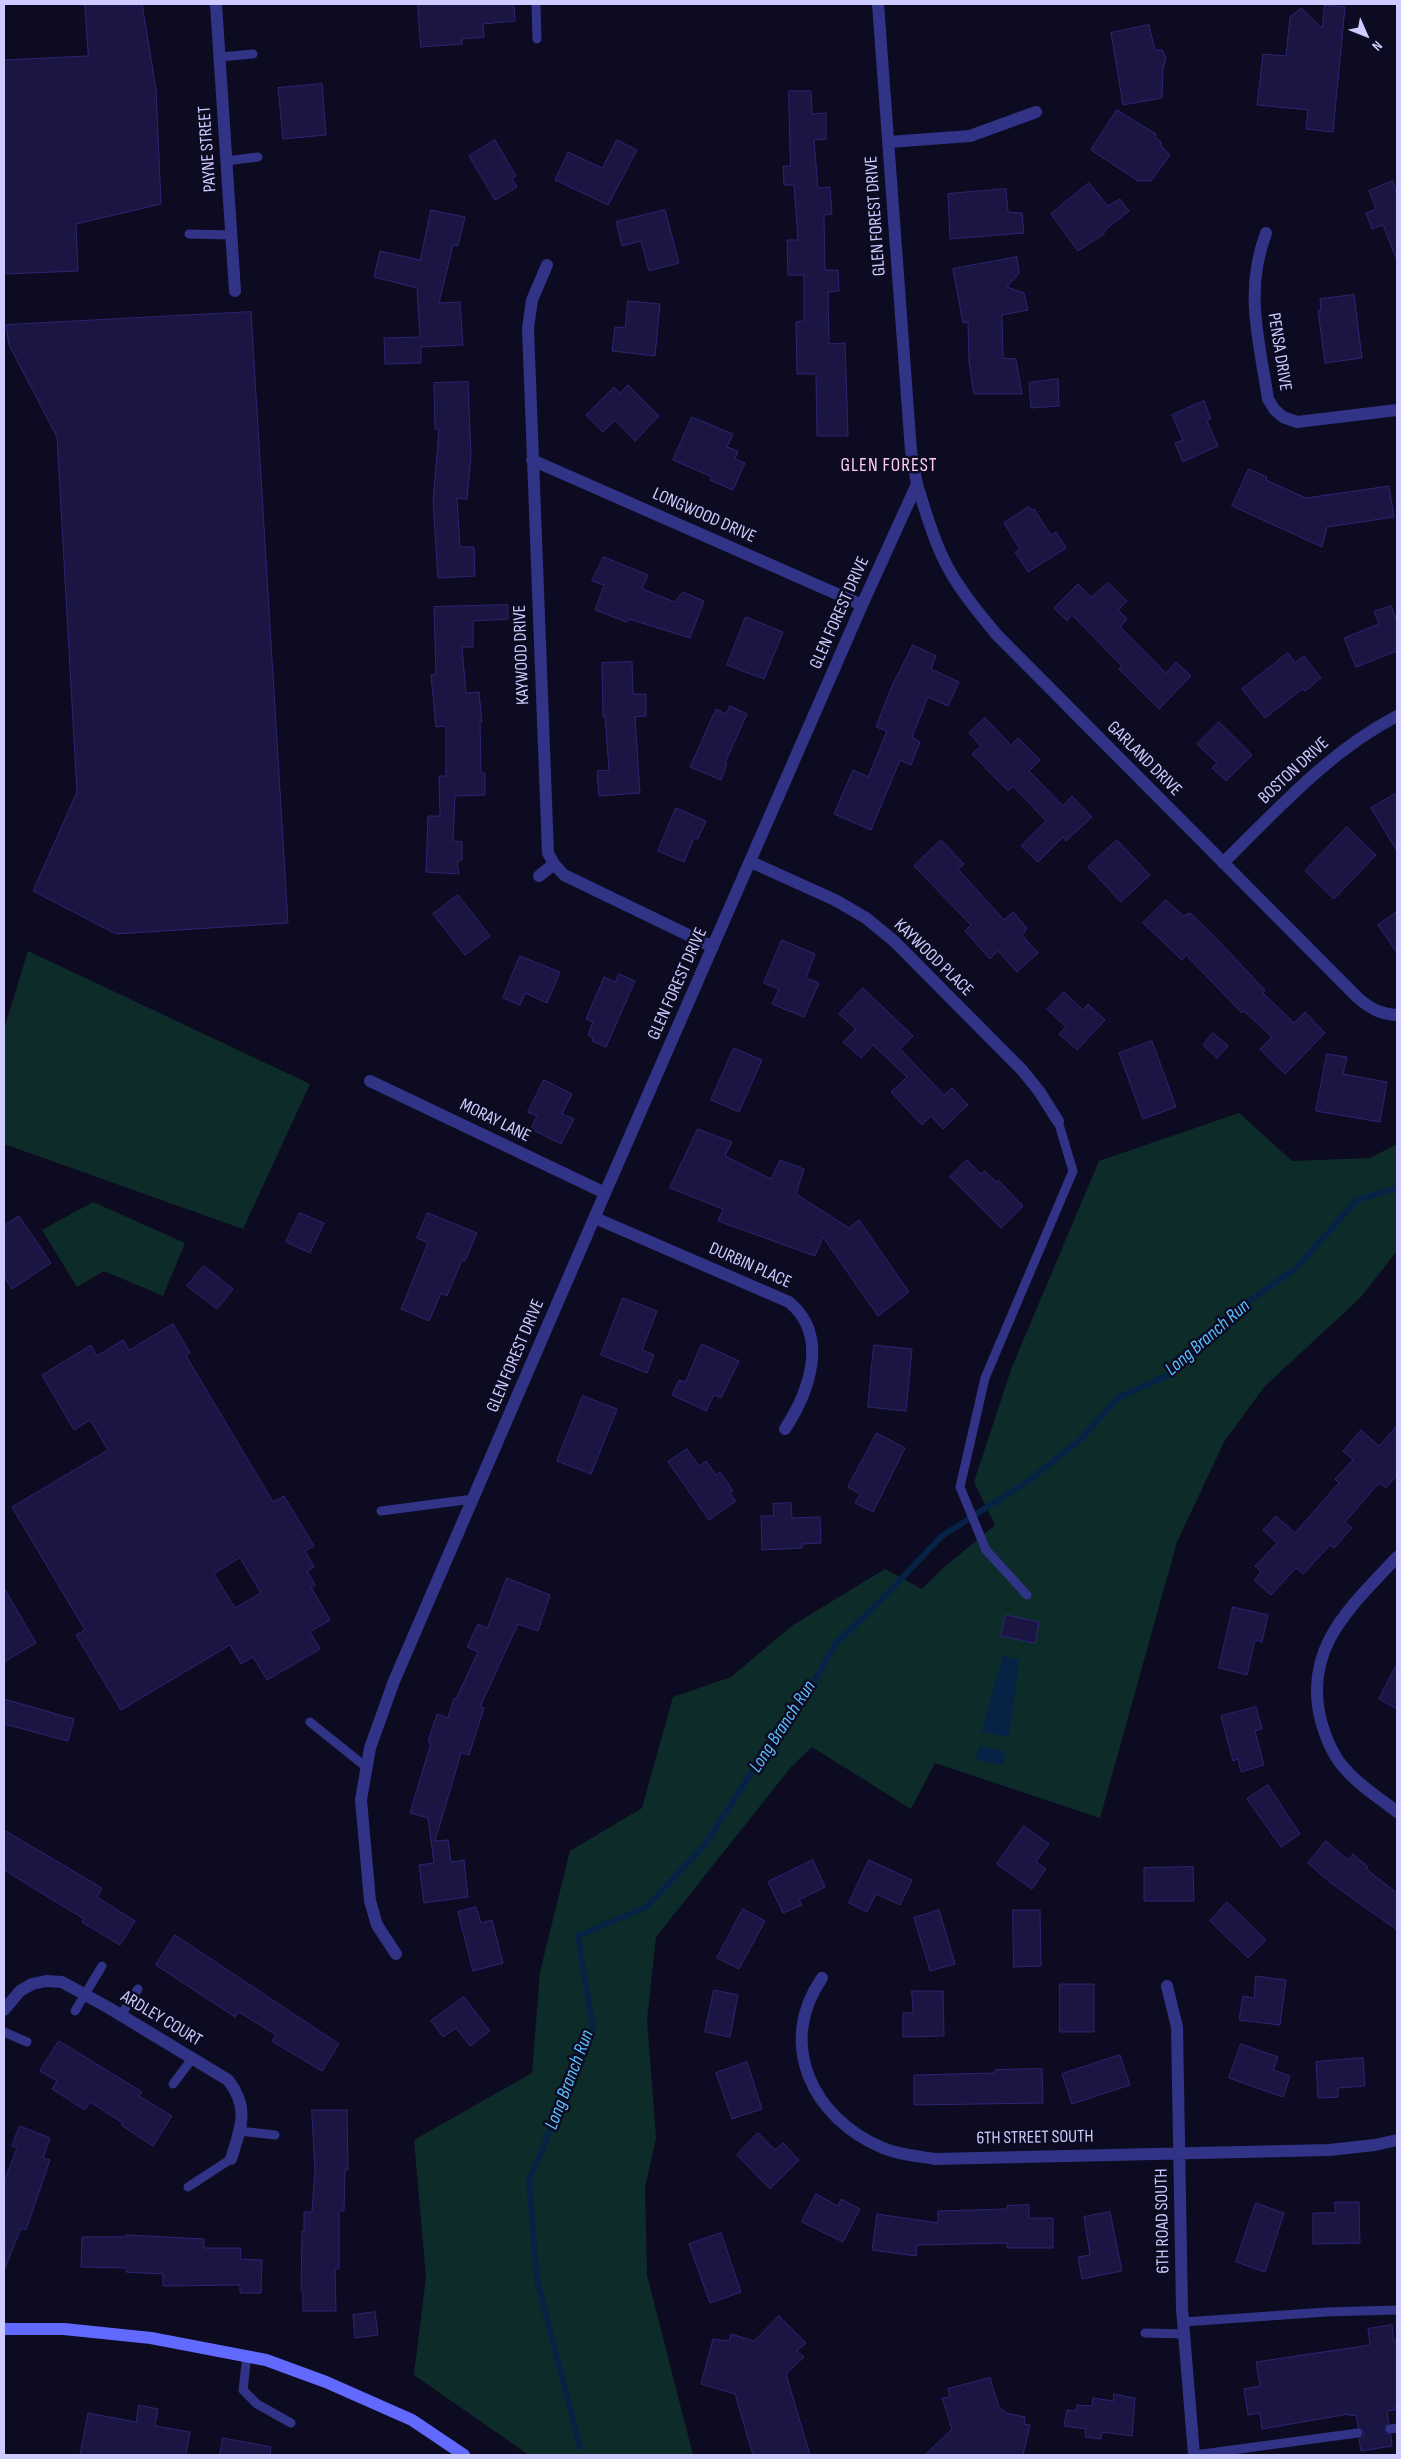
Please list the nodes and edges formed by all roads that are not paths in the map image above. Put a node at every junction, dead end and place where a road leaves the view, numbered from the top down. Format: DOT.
graph roads {
  1 [pos="216,4"];
  2 [pos="536,4"];
  3 [pos="878,4"];
  4 [pos="537,39"];
  5 [pos="254,54"];
  6 [pos="220,57"];
  7 [pos="1036,112"];
  8 [pos="889,142"];
  9 [pos="258,157"];
  10 [pos="226,161"];
  11 [pos="1266,233"];
  12 [pos="189,234"];
  13 [pos="232,235"];
  14 [pos="547,265"];
  15 [pos="235,291"];
  16 [pos="1397,410"];
  17 [pos="532,460"];
  18 [pos="918,484"];
  19 [pos="862,605"];
  20 [pos="1397,716"];
  21 [pos="751,862"];
  22 [pos="1224,863"];
  23 [pos="554,864"];
  24 [pos="539,876"];
  25 [pos="713,947"];
  26 [pos="1397,1015"];
  27 [pos="370,1081"];
  28 [pos="1058,1121"];
  29 [pos="605,1193"];
  30 [pos="594,1218"];
  31 [pos="785,1429"];
  32 [pos="473,1499"];
  33 [pos="381,1511"];
  34 [pos="1397,1557"];
  35 [pos="1026,1595"];
  36 [pos="310,1722"];
  37 [pos="366,1767"];
  38 [pos="1397,1812"];
  39 [pos="396,1954"];
  40 [pos="102,1966"];
  41 [pos="822,1978"];
  42 [pos="1167,1986"];
  43 [pos="138,1989"];
  44 [pos="85,1995"];
  45 [pos="4,2010"];
  46 [pos="75,2011"];
  47 [pos="121,2015"];
  48 [pos="4,2032"];
  49 [pos="26,2042"];
  50 [pos="192,2059"];
  51 [pos="173,2084"];
  52 [pos="240,2131"];
  53 [pos="275,2134"];
  54 [pos="1397,2140"];
  55 [pos="1179,2152"];
  56 [pos="231,2158"];
  57 [pos="188,2187"];
  58 [pos="1397,2310"];
  59 [pos="1184,2328"];
  60 [pos="4,2329"];
  61 [pos="1145,2334"];
  62 [pos="247,2355"];
  63 [pos="291,2423"];
  64 [pos="1358,2433"];
  65 [pos="464,2455"];
  66 [pos="1195,2455"];
  1 -- 6 [label="street, PAYNE STREET"];
  2 -- 4 [label="lane"];
  3 -- 8 [label="street, GLEN FOREST DRIVE"];
  5 -- 6 [label="lane"];
  6 -- 10 [label="street, PAYNE STREET"];
  7 -- 8 [label="street"];
  8 -- 18 [label="street, GLEN FOREST DRIVE"];
  9 -- 10 [label="lane"];
  10 -- 13 [label="street, PAYNE STREET"];
  11 -- 16 [label="street, PENSA DRIVE"];
  12 -- 13 [label="lane"];
  13 -- 15 [label="street, PAYNE STREET"];
  14 -- 17 [label="street, KAYWOOD DRIVE"];
  17 -- 19 [label="street, LONGWOOD DRIVE"];
  17 -- 23 [label="street, KAYWOOD DRIVE"];
  18 -- 19 [label="street, GLEN FOREST DRIVE"];
  18 -- 22 [label="street, GARLAND DRIVE"];
  19 -- 21 [label="street, GLEN FOREST DRIVE"];
  20 -- 22 [label="street, BOSTON DRIVE"];
  21 -- 25 [label="street, GLEN FOREST DRIVE"];
  21 -- 28 [label="street, KAYWOOD PLACE"];
  22 -- 26 [label="street, GARLAND DRIVE"];
  23 -- 24 [label="street"];
  23 -- 25 [label="street"];
  25 -- 29 [label="street, GLEN FOREST DRIVE"];
  27 -- 29 [label="street, MORAY LANE"];
  28 -- 35 [label="lane"];
  29 -- 30 [label="street, GLEN FOREST DRIVE"];
  30 -- 31 [label="street, DURBIN PLACE"];
  30 -- 32 [label="street, GLEN FOREST DRIVE"];
  32 -- 33 [label="lane"];
  32 -- 37 [label="street, GLEN FOREST DRIVE"];
  34 -- 38 [label="street"];
  36 -- 37 [label="lane"];
  37 -- 39 [label="street, GLEN FOREST DRIVE"];
  40 -- 44 [label="lane"];
  41 -- 55 [label="street, 6TH STREET SOUTH"];
  42 -- 55 [label="street, 6TH ROAD SOUTH"];
  43 -- 47 [label="lane"];
  44 -- 45 [label="street, ARDLEY COURT"];
  44 -- 46 [label="lane"];
  44 -- 47 [label="street, ARDLEY COURT"];
  47 -- 50 [label="street, ARDLEY COURT"];
  48 -- 49 [label="lane"];
  50 -- 51 [label="lane"];
  50 -- 52 [label="street, ARDLEY COURT"];
  52 -- 53 [label="lane"];
  52 -- 56 [label="street, ARDLEY COURT"];
  54 -- 55 [label="street, 6TH STREET SOUTH"];
  55 -- 59 [label="street, 6TH ROAD SOUTH"];
  56 -- 57 [label="lane"];
  58 -- 59 [label="lane"];
  59 -- 61 [label="lane"];
  59 -- 66 [label="street, 6TH ROAD SOUTH"];
  60 -- 62 [label="main road"];
  62 -- 63 [label="lane"];
  62 -- 65 [label="main road"];
  64 -- 66 [label="lane"];
}
